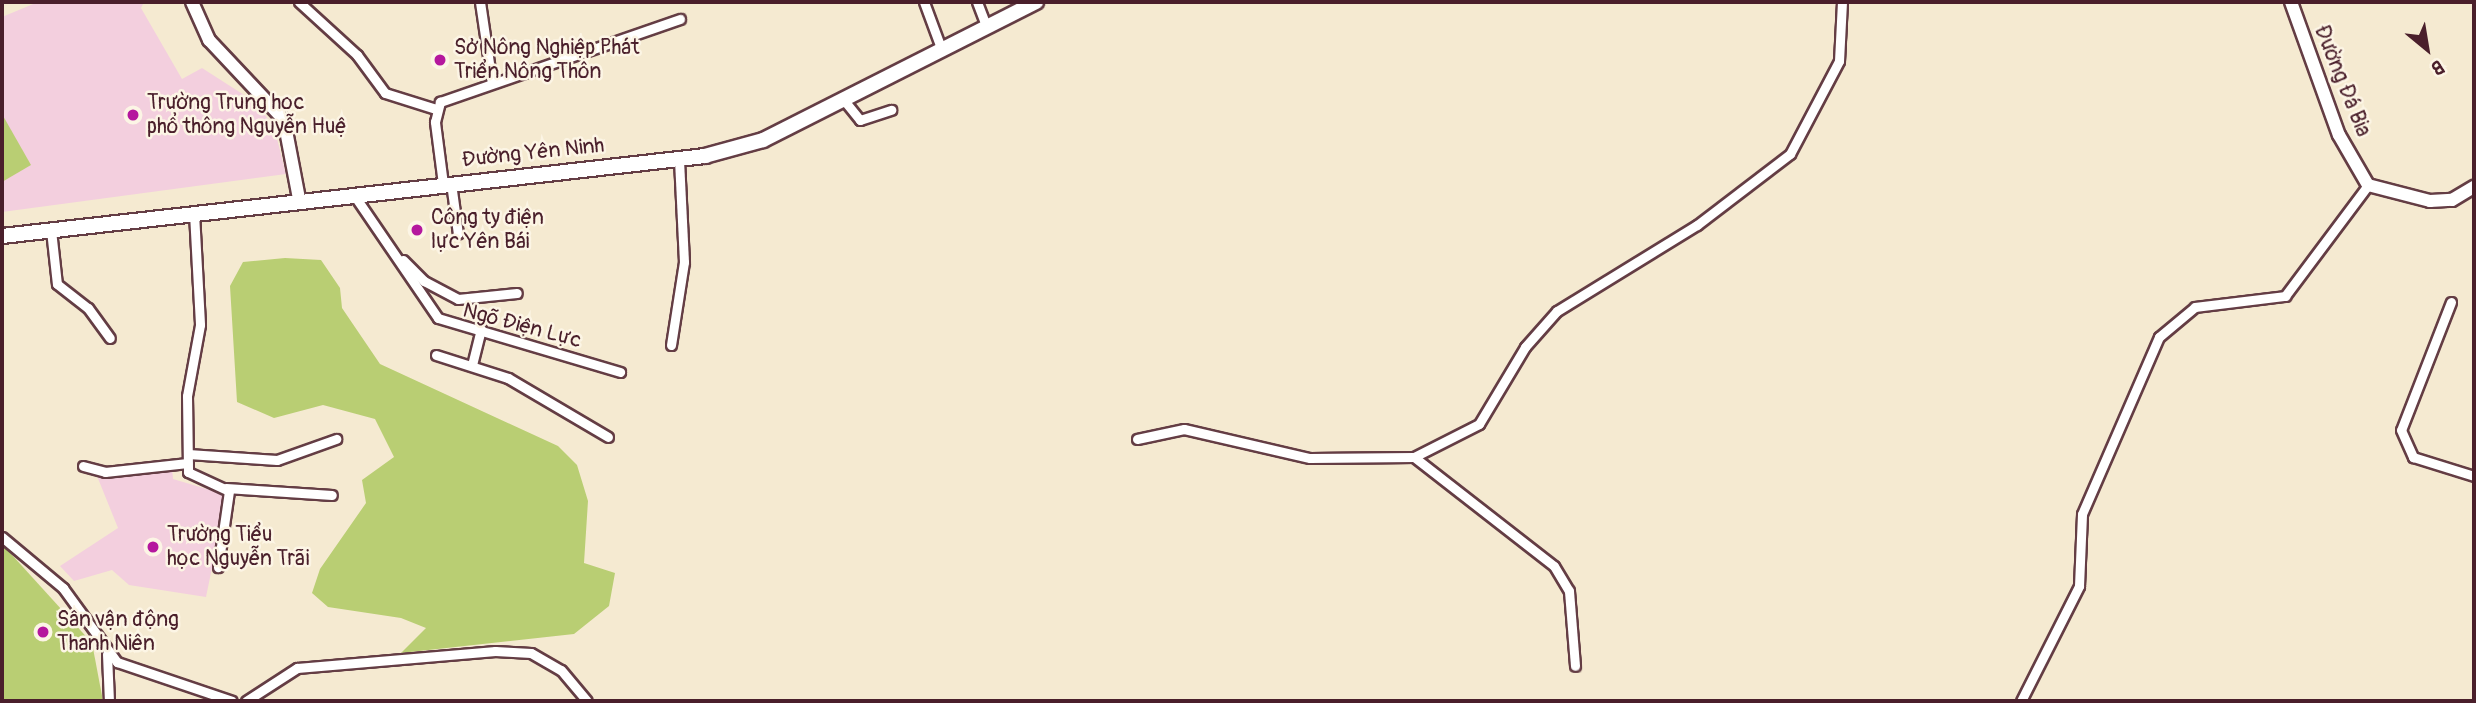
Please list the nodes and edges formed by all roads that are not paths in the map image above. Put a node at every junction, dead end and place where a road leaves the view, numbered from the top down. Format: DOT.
graph roads {
  1 [pos="192,2"];
  2 [pos="299,2"];
  3 [pos="480,2"];
  4 [pos="924,2"];
  5 [pos="977,2"];
  6 [pos="1036,2"];
  7 [pos="1842,2"];
  8 [pos="2291,2"];
  9 [pos="680,19"];
  10 [pos="986,26"];
  11 [pos="941,48"];
  12 [pos="492,83"];
  13 [pos="843,99"];
  14 [pos="436,109"];
  15 [pos="891,110"];
  16 [pos="679,159"];
  17 [pos="447,183"];
  18 [pos="2368,185"];
  19 [pos="2474,187"];
  20 [pos="353,194"];
  21 [pos="299,199"];
  22 [pos="194,213"];
  23 [pos="51,230"];
  24 [pos="457,234"];
  25 [pos="2,236"];
  26 [pos="387,245"];
  27 [pos="517,293"];
  28 [pos="2451,302"];
  29 [pos="481,330"];
  30 [pos="110,338"];
  31 [pos="671,345"];
  32 [pos="436,355"];
  33 [pos="472,365"];
  34 [pos="620,372"];
  35 [pos="608,437"];
  36 [pos="336,439"];
  37 [pos="1137,439"];
  38 [pos="1414,457"];
  39 [pos="188,458"];
  40 [pos="83,466"];
  41 [pos="2474,476"];
  42 [pos="226,488"];
  43 [pos="332,495"];
  44 [pos="2,537"];
  45 [pos="218,567"];
  46 [pos="107,654"];
  47 [pos="1575,666"];
  48 [pos="109,701"];
  49 [pos="232,701"];
  50 [pos="246,701"];
  51 [pos="587,701"];
  52 [pos="2021,701"];
  1 -- 21 [label="street"];
  2 -- 14 [label="street"];
  3 -- 12 [label="street"];
  4 -- 11 [label="street"];
  5 -- 10 [label="street"];
  6 -- 10 [label="main road, Đường Yên Ninh"];
  7 -- 38 [label="street"];
  8 -- 18 [label="street, Đường Đá Bia"];
  9 -- 12 [label="street"];
  10 -- 11 [label="main road, Đường Yên Ninh"];
  11 -- 13 [label="main road, Đường Yên Ninh"];
  12 -- 14 [label="street"];
  13 -- 15 [label="street"];
  13 -- 16 [label="main road, Đường Yên Ninh"];
  14 -- 17 [label="street"];
  16 -- 17 [label="main road, Đường Yên Ninh"];
  16 -- 31 [label="street"];
  17 -- 20 [label="main road, Đường Yên Ninh"];
  17 -- 24 [label="street"];
  18 -- 19 [label="street"];
  18 -- 52 [label="street"];
  20 -- 21 [label="main road, Đường Yên Ninh"];
  20 -- 26 [label="street, Ngõ Điện Lực"];
  21 -- 22 [label="main road, Đường Yên Ninh"];
  22 -- 23 [label="main road, Đường Yên Ninh"];
  22 -- 39 [label="street"];
  23 -- 25 [label="main road, Đường Yên Ninh"];
  23 -- 30 [label="street"];
  26 -- 27 [label="street"];
  26 -- 29 [label="street, Ngõ Điện Lực"];
  28 -- 41 [label="street"];
  29 -- 33 [label="street"];
  29 -- 34 [label="street, Ngõ Điện Lực"];
  32 -- 33 [label="street"];
  33 -- 35 [label="street"];
  36 -- 39 [label="street"];
  37 -- 38 [label="street"];
  38 -- 47 [label="street"];
  39 -- 40 [label="street"];
  39 -- 42 [label="street"];
  42 -- 43 [label="street"];
  42 -- 45 [label="street"];
  44 -- 46 [label="street"];
  46 -- 48 [label="street"];
  46 -- 49 [label="street"];
  50 -- 51 [label="street"];
}
